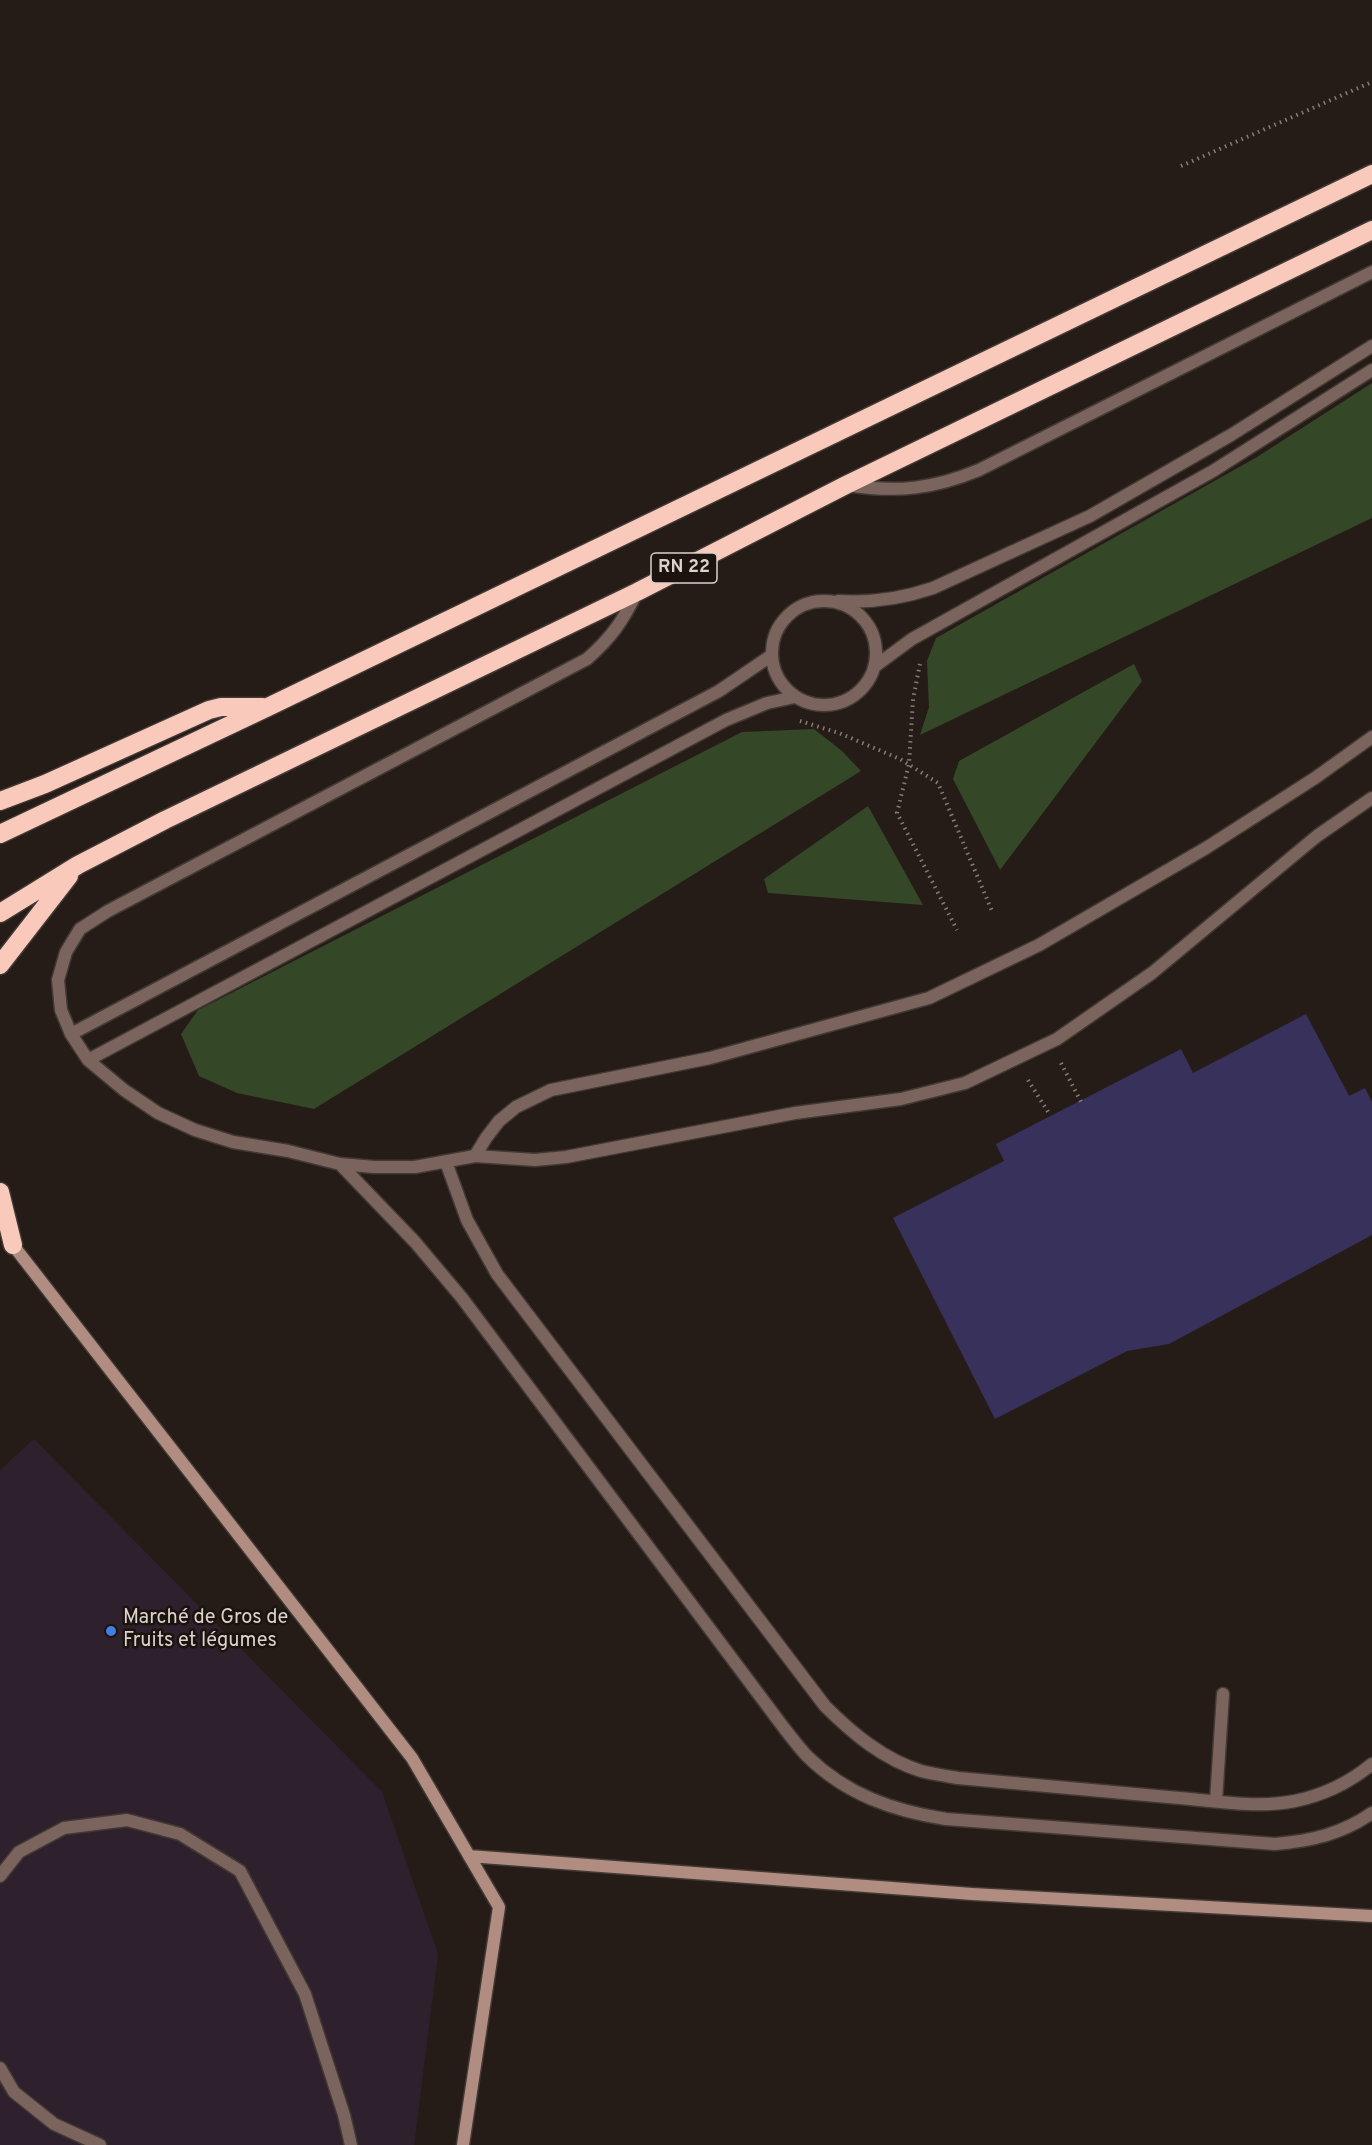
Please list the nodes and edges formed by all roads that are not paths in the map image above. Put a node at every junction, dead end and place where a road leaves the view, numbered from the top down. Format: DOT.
graph roads {
  1 [pos="1372,174"];
  2 [pos="1372,230"];
  3 [pos="1372,272"];
  4 [pos="1372,346"];
  5 [pos="1372,370"];
  6 [pos="846,485"];
  7 [pos="638,592"];
  8 [pos="838,601"];
  9 [pos="771,655"];
  10 [pos="874,667"];
  11 [pos="795,697"];
  12 [pos="268,707"];
  13 [pos="1372,737"];
  14 [pos="1372,798"];
  15 [pos="0,801"];
  16 [pos="0,834"];
  17 [pos="78,865"];
  18 [pos="0,914"];
  19 [pos="0,965"];
  20 [pos="71,1034"];
  21 [pos="88,1060"];
  22 [pos="475,1156"];
  23 [pos="446,1162"];
  24 [pos="340,1164"];
  25 [pos="0,1192"];
  26 [pos="0,1216"];
  27 [pos="0,1228"];
  28 [pos="13,1245"];
  29 [pos="1223,1694"];
  30 [pos="1372,1764"];
  31 [pos="1216,1801"];
  32 [pos="1372,1813"];
  33 [pos="469,1856"];
  34 [pos="0,1876"];
  35 [pos="1372,1916"];
  36 [pos="0,2068"];
  37 [pos="100,2145"];
  38 [pos="351,2145"];
  39 [pos="463,2145"];
  1 -- 12 [label="highway, RN 22"];
  2 -- 6 [label="highway, RN 22"];
  3 -- 6 [label="lane"];
  4 -- 8 [label="lane"];
  5 -- 10 [label="lane"];
  6 -- 7 [label="highway, RN 22"];
  7 -- 17 [label="highway, RN 22"];
  7 -- 20 [label="lane"];
  8 -- 9 [label="lane"];
  8 -- 10 [label="lane"];
  9 -- 11 [label="lane"];
  9 -- 20 [label="lane"];
  10 -- 11 [label="lane"];
  11 -- 21 [label="lane"];
  12 -- 15 [label="highway"];
  12 -- 16 [label="highway, RN 22"];
  13 -- 22 [label="lane"];
  14 -- 22 [label="lane"];
  17 -- 18 [label="highway, RN 22"];
  17 -- 19 [label="highway"];
  20 -- 21 [label="lane"];
  21 -- 24 [label="lane"];
  22 -- 23 [label="lane"];
  23 -- 24 [label="lane"];
  23 -- 31 [label="lane"];
  24 -- 32 [label="lane"];
  25 -- 28 [label="highway"];
  26 -- 28 [label="main road"];
  27 -- 28 [label="main road"];
  28 -- 33 [label="main road"];
  29 -- 31 [label="lane"];
  30 -- 31 [label="lane"];
  33 -- 35 [label="main road"];
  33 -- 39 [label="main road"];
  34 -- 38 [label="lane"];
  36 -- 37 [label="lane"];
}
